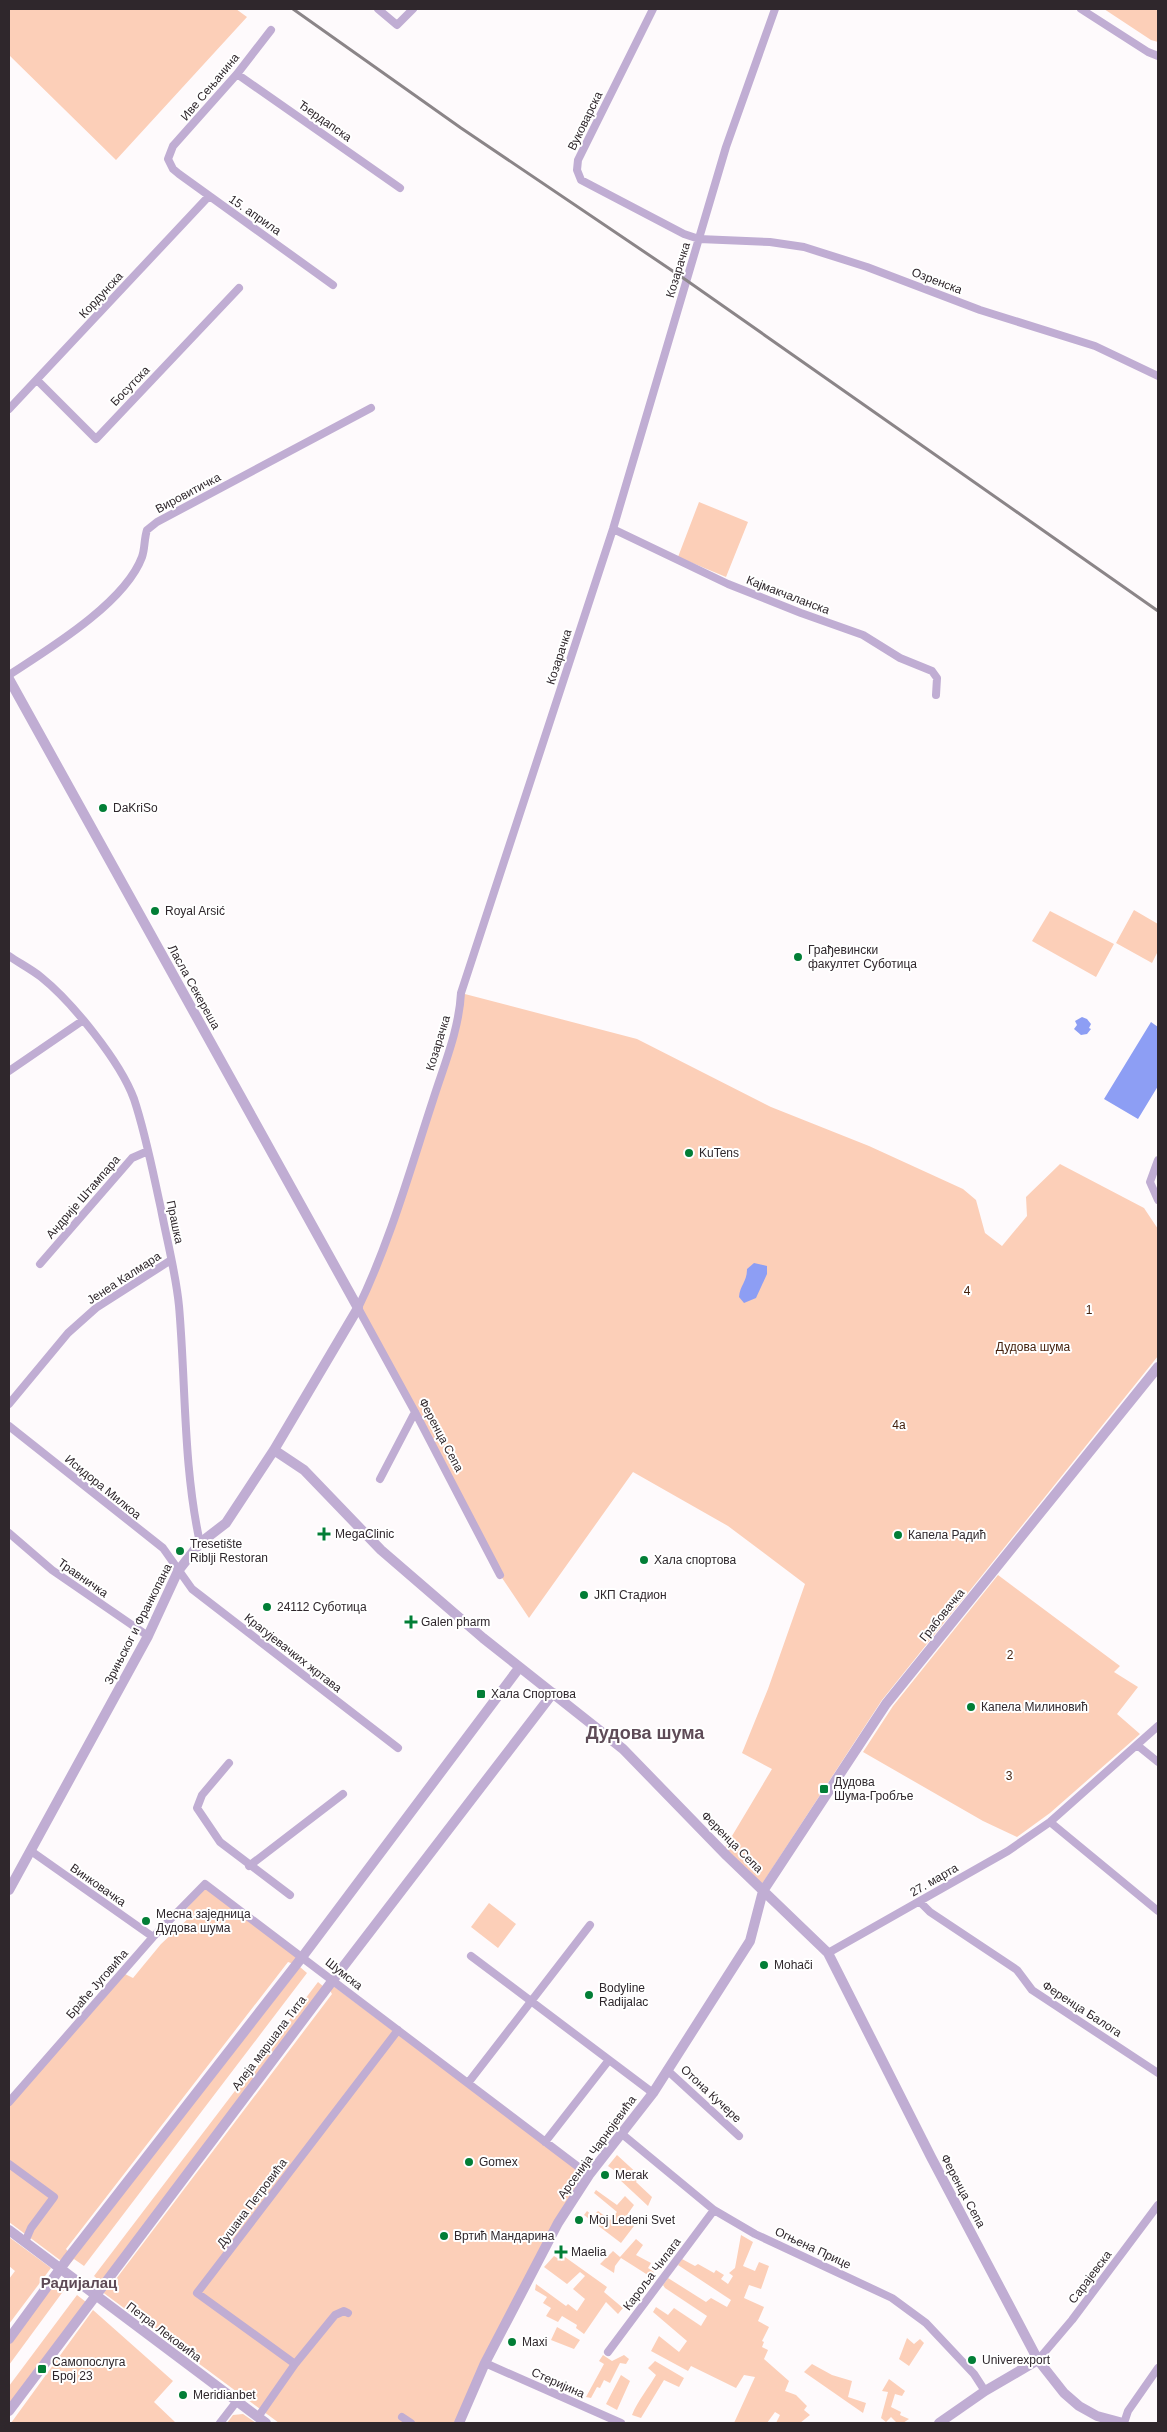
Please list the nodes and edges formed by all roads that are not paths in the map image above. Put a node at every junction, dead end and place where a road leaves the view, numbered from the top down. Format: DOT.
graph roads {
  1 [pos="378,9"];
  2 [pos="413,9"];
  3 [pos="653,9"];
  4 [pos="776,9"];
  5 [pos="1081,9"];
  6 [pos="271,30"];
  7 [pos="1158,56"];
  8 [pos="237,74"];
  9 [pos="168,159"];
  10 [pos="400,188"];
  11 [pos="209,196"];
  12 [pos="699,239"];
  13 [pos="333,285"];
  14 [pos="239,288"];
  15 [pos="1158,376"];
  16 [pos="37,380"];
  17 [pos="371,408"];
  18 [pos="9,409"];
  19 [pos="613,529"];
  20 [pos="9,677"];
  21 [pos="936,695"];
  22 [pos="10,959"];
  23 [pos="82,1021"];
  24 [pos="9,1071"];
  25 [pos="148,1151"];
  26 [pos="1158,1160"];
  27 [pos="1158,1200"];
  28 [pos="171,1260"];
  29 [pos="40,1264"];
  30 [pos="358,1308"];
  31 [pos="1158,1367"];
  32 [pos="9,1404"];
  33 [pos="415,1412"];
  34 [pos="9,1426"];
  35 [pos="274,1450"];
  36 [pos="380,1479"];
  37 [pos="9,1533"];
  38 [pos="200,1543"];
  39 [pos="178,1571"];
  40 [pos="500,1575"];
  41 [pos="148,1636"];
  42 [pos="519,1668"];
  43 [pos="553,1693"];
  44 [pos="1158,1726"];
  45 [pos="1137,1745"];
  46 [pos="398,1748"];
  47 [pos="1158,1762"];
  48 [pos="229,1763"];
  49 [pos="343,1794"];
  50 [pos="1050,1822"];
  51 [pos="30,1851"];
  52 [pos="249,1866"];
  53 [pos="11,1878"];
  54 [pos="205,1884"];
  55 [pos="9,1890"];
  56 [pos="763,1891"];
  57 [pos="290,1895"];
  58 [pos="920,1902"];
  59 [pos="1158,1911"];
  60 [pos="590,1925"];
  61 [pos="153,1937"];
  62 [pos="828,1954"];
  63 [pos="303,1956"];
  64 [pos="471,1956"];
  65 [pos="332,1980"];
  66 [pos="532,2001"];
  67 [pos="398,2030"];
  68 [pos="609,2060"];
  69 [pos="667,2070"];
  70 [pos="1158,2073"];
  71 [pos="468,2083"];
  72 [pos="653,2093"];
  73 [pos="9,2102"];
  74 [pos="622,2134"];
  75 [pos="739,2136"];
  76 [pos="545,2142"];
  77 [pos="9,2164"];
  78 [pos="589,2175"];
  79 [pos="1158,2205"];
  80 [pos="714,2210"];
  81 [pos="9,2230"];
  82 [pos="25,2242"];
  83 [pos="60,2269"];
  84 [pos="94,2295"];
  85 [pos="348,2313"];
  86 [pos="9,2339"];
  87 [pos="608,2352"];
  88 [pos="1038,2360"];
  89 [pos="486,2363"];
  90 [pos="295,2364"];
  91 [pos="1158,2368"];
  92 [pos="984,2391"];
  93 [pos="236,2401"];
  94 [pos="9,2411"];
  95 [pos="402,2417"];
  96 [pos="262,2420"];
  97 [pos="1095,2420"];
  98 [pos="220,2423"];
  99 [pos="410,2423"];
  100 [pos="459,2423"];
  101 [pos="621,2423"];
  102 [pos="939,2423"];
  103 [pos="1124,2423"];
  1 -- 2 [label="street"];
  3 -- 12 [label="street, Вуковарска"];
  4 -- 12 [label="street, Козарачка"];
  5 -- 7 [label="street"];
  6 -- 8 [label="street, Иве Сењанина"];
  8 -- 9 [label="street, Иве Сењанина"];
  8 -- 10 [label="street, Ђердапска"];
  9 -- 11 [label="street, 15. априла"];
  11 -- 13 [label="street, 15. априла"];
  11 -- 16 [label="street, Кордунска"];
  12 -- 15 [label="street, Озренска"];
  12 -- 19 [label="street, Козарачка"];
  14 -- 16 [label="street, Босутска"];
  16 -- 18 [label="street, Кордунска"];
  17 -- 20 [label="street, Вировитичка"];
  19 -- 21 [label="street, Кајмакчаланска"];
  19 -- 30 [label="street, Козарачка"];
  20 -- 30 [label="street, Ласла Секереша"];
  22 -- 23 [label="street, Прашка"];
  23 -- 24 [label="street"];
  23 -- 25 [label="street, Прашка"];
  25 -- 28 [label="street, Прашка"];
  25 -- 29 [label="street, Андрије Штампара"];
  26 -- 27 [label="street"];
  28 -- 32 [label="street, Јенеа Калмара"];
  28 -- 38 [label="street, Прашка"];
  30 -- 33 [label="street, Ференца Сепа"];
  30 -- 35 [label="street, Зрињског и Франкопана"];
  31 -- 56 [label="street, Грабовачка"];
  33 -- 36 [label="street"];
  33 -- 40 [label="street, Ференца Сепа"];
  34 -- 39 [label="street, Исидора Милкоа"];
  35 -- 38 [label="street, Зрињског и Франкопана"];
  35 -- 42 [label="street, Ференца Сепа"];
  37 -- 41 [label="street, Травничка"];
  38 -- 39 [label="street, Зрињског и Франкопана"];
  39 -- 41 [label="street, Зрињског и Франкопана"];
  39 -- 46 [label="street, Крагујевачких жртава"];
  41 -- 51 [label="street, Зрињског и Франкопана"];
  42 -- 43 [label="street, Ференца Сепа"];
  42 -- 63 [label="street, Алеја маршала Тита"];
  43 -- 56 [label="street, Ференца Сепа"];
  43 -- 65 [label="street, Алеја маршала Тита"];
  44 -- 45 [label="street, 27. марта"];
  45 -- 47 [label="street"];
  45 -- 50 [label="street, 27. марта"];
  48 -- 52 [label="street"];
  49 -- 52 [label="street"];
  50 -- 58 [label="street, 27. марта"];
  50 -- 59 [label="street"];
  51 -- 53 [label="street, Зрињског и Франкопана"];
  51 -- 61 [label="street, Винковачка"];
  52 -- 57 [label="street"];
  53 -- 55 [label="street, Зрињског и Франкопана"];
  54 -- 61 [label="street, Браће Југовића"];
  54 -- 63 [label="street, Шумска"];
  56 -- 62 [label="street, Ференца Сепа"];
  56 -- 69 [label="street, Арсенија Чарнојевића"];
  58 -- 62 [label="street, 27. марта"];
  58 -- 70 [label="street, Ференца Балога"];
  60 -- 66 [label="street"];
  61 -- 73 [label="street, Браће Југовића"];
  62 -- 88 [label="street, Ференца Сепа"];
  63 -- 65 [label="street, Шумска"];
  63 -- 83 [label="street, Алеја маршала Тита"];
  64 -- 66 [label="street"];
  65 -- 67 [label="street, Шумска"];
  65 -- 84 [label="street, Алеја маршала Тита"];
  66 -- 68 [label="street"];
  66 -- 71 [label="street"];
  67 -- 71 [label="street, Шумска"];
  67 -- 90 [label="street, Душана Петровића"];
  68 -- 72 [label="street"];
  68 -- 76 [label="street"];
  69 -- 72 [label="street, Арсенија Чарнојевића"];
  69 -- 75 [label="street, Отона Кучере"];
  71 -- 76 [label="street, Шумска"];
  72 -- 74 [label="street, Арсенија Чарнојевића"];
  74 -- 78 [label="street, Арсенија Чарнојевића"];
  74 -- 80 [label="street, Огњена Прице"];
  76 -- 78 [label="street, Шумска"];
  77 -- 82 [label="street"];
  78 -- 89 [label="street, Арсенија Чарнојевића"];
  79 -- 88 [label="street, Сарајевска"];
  80 -- 87 [label="street, Кароља Чилага"];
  80 -- 92 [label="street, Огњена Прице"];
  81 -- 82 [label="street, Петра Лековића"];
  82 -- 83 [label="street, Петра Лековића"];
  83 -- 84 [label="street, Петра Лековића"];
  83 -- 86 [label="street, Алеја маршала Тита"];
  84 -- 93 [label="street, Петра Лековића"];
  84 -- 94 [label="street, Алеја маршала Тита"];
  85 -- 90 [label="street"];
  88 -- 92 [label="street"];
  88 -- 97 [label="street, Ференца Сепа"];
  89 -- 100 [label="street, Арсенија Чарнојевића"];
  89 -- 101 [label="street, Стеријина"];
  90 -- 96 [label="street"];
  91 -- 103 [label="street"];
  92 -- 102 [label="street"];
  93 -- 96 [label="street, Петра Лековића"];
  93 -- 98 [label="street"];
  95 -- 99 [label="street"];
  97 -- 103 [label="street, Ференца Сепа"];
}
